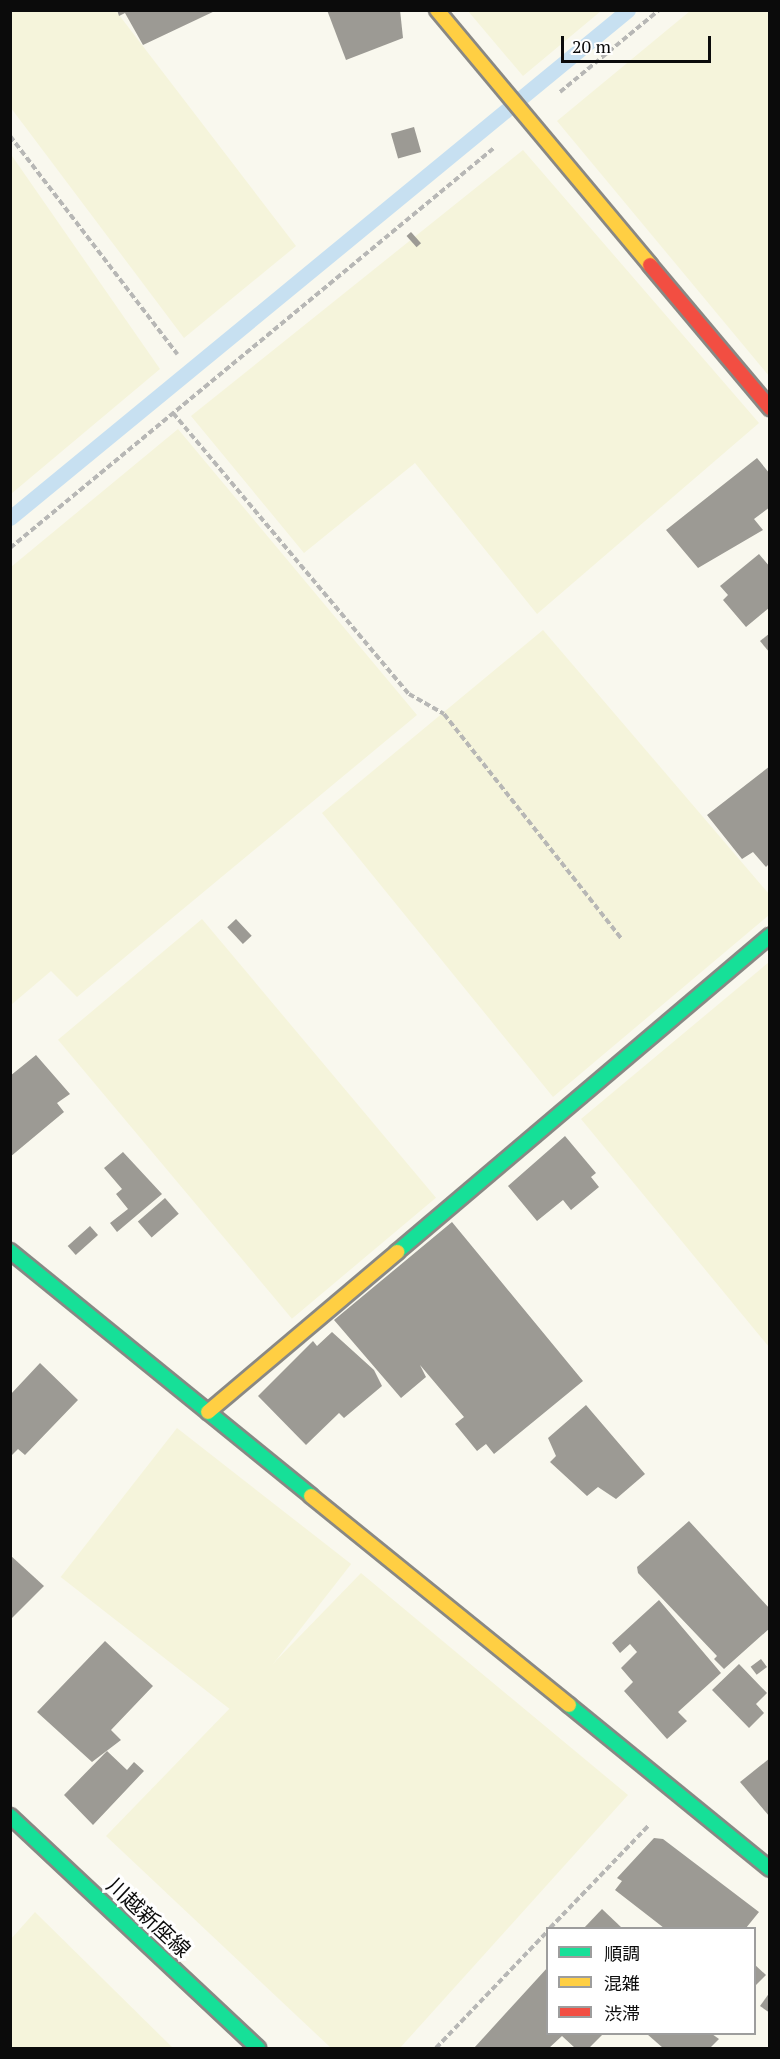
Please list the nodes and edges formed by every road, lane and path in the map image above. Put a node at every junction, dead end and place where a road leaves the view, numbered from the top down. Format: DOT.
graph roads {
  1 [pos="437,10"];
  2 [pos="659,10"];
  3 [pos="528,119"];
  4 [pos="10,136"];
  5 [pos="177,354"];
  6 [pos="770,408"];
  7 [pos="173,413"];
  8 [pos="10,548"];
  9 [pos="770,936"];
  10 [pos="622,939"];
  11 [pos="10,1251"];
  12 [pos="208,1412"];
  13 [pos="678,1794"];
  14 [pos="10,1816"];
  15 [pos="770,1869"];
  16 [pos="552,1927"];
  17 [pos="546,1933"];
  18 [pos="258,2049"];
  19 [pos="436,2049"];
  1 -- 3 [label="street"];
  2 -- 3 [label="path"];
  3 -- 6 [label="street"];
  3 -- 7 [label="path"];
  4 -- 5 [label="path"];
  7 -- 8 [label="path"];
  7 -- 10 [label="path"];
  9 -- 12 [label="street"];
  11 -- 12 [label="street"];
  12 -- 13 [label="street"];
  13 -- 15 [label="street"];
  13 -- 16 [label="path"];
  14 -- 18 [label="street, 川越新座線"];
  17 -- 19 [label="path"];
}
